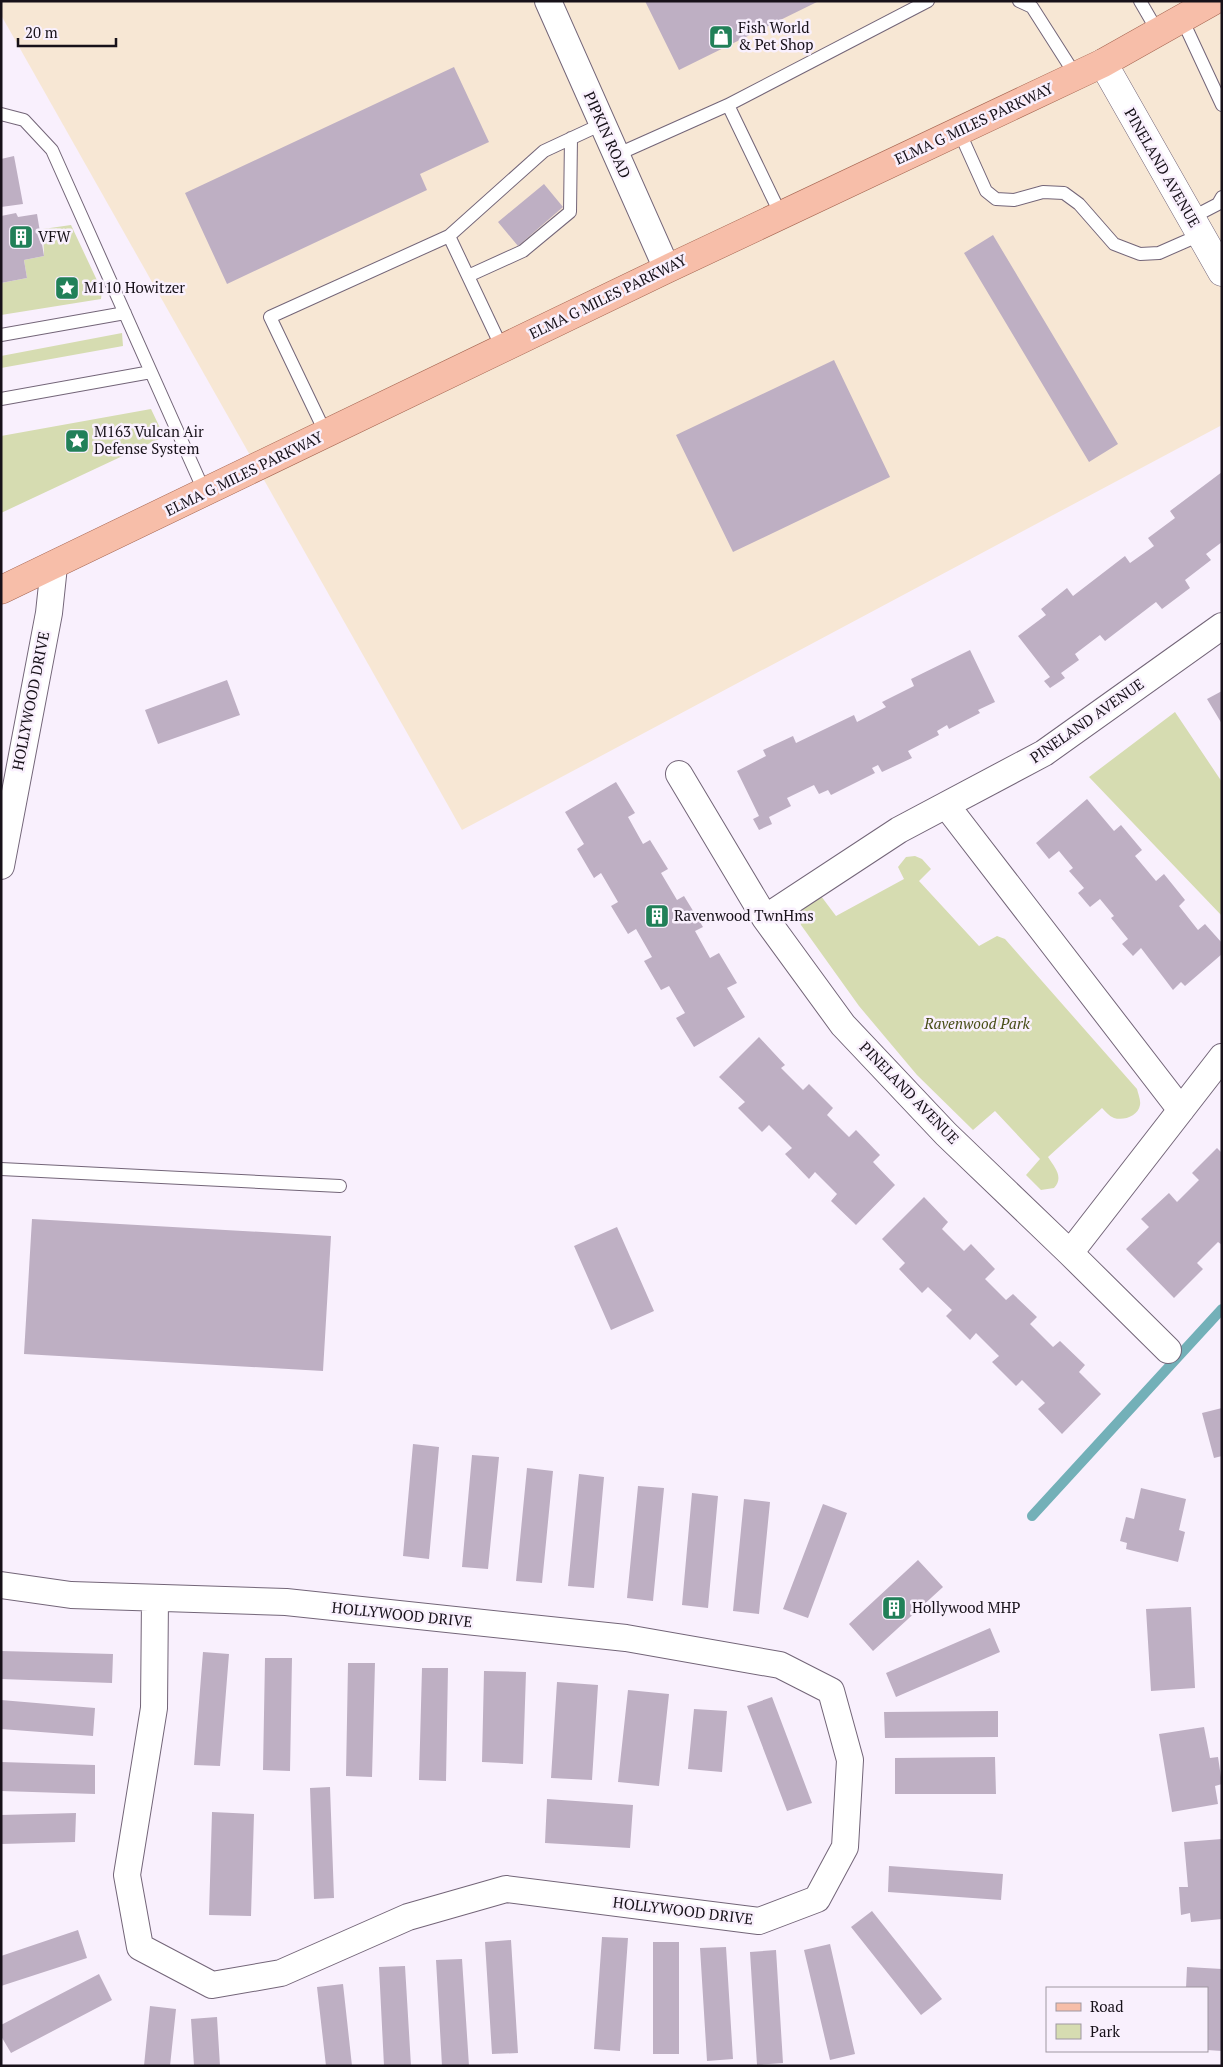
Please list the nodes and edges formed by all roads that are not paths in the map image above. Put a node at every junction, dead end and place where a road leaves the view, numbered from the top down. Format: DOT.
graph roads {
  1 [pos="548,1"];
  2 [pos="928,1"];
  3 [pos="1019,1"];
  4 [pos="1140,1"];
  5 [pos="1213,1"];
  6 [pos="1034,4"];
  7 [pos="1182,19"];
  8 [pos="1158,32"];
  9 [pos="1103,64"];
  10 [pos="1076,76"];
  11 [pos="728,105"];
  12 [pos="1222,105"];
  13 [pos="1,114"];
  14 [pos="602,124"];
  15 [pos="959,131"];
  16 [pos="571,138"];
  17 [pos="616,155"];
  18 [pos="1222,197"];
  19 [pos="781,215"];
  20 [pos="1196,226"];
  21 [pos="449,236"];
  22 [pos="667,269"];
  23 [pos="1222,272"];
  24 [pos="468,276"];
  25 [pos="125,313"];
  26 [pos="1,335"];
  27 [pos="502,348"];
  28 [pos="151,372"];
  29 [pos="1,399"];
  30 [pos="326,434"];
  31 [pos="205,493"];
  32 [pos="54,566"];
  33 [pos="1,590"];
  34 [pos="1222,626"];
  35 [pos="679,774"];
  36 [pos="946,805"];
  37 [pos="1,866"];
  38 [pos="765,918"];
  39 [pos="1222,1057"];
  40 [pos="1181,1110"];
  41 [pos="1,1169"];
  42 [pos="340,1186"];
  43 [pos="1070,1253"];
  44 [pos="1168,1350"];
  45 [pos="1,1584"];
  46 [pos="155,1598"];
  1 -- 14 [label="street, PIPKIN ROAD"];
  2 -- 11 [label="lane"];
  3 -- 6 [label="lane"];
  4 -- 8 [label="lane"];
  5 -- 7 [label="main road, ELMA G MILES PARKWAY"];
  6 -- 10 [label="lane"];
  7 -- 8 [label="main road, ELMA G MILES PARKWAY"];
  7 -- 12 [label="lane"];
  8 -- 9 [label="main road, ELMA G MILES PARKWAY"];
  9 -- 10 [label="main road, ELMA G MILES PARKWAY"];
  9 -- 20 [label="street, PINELAND AVENUE"];
  10 -- 15 [label="main road, ELMA G MILES PARKWAY"];
  11 -- 17 [label="lane"];
  11 -- 19 [label="lane"];
  13 -- 25 [label="lane"];
  14 -- 16 [label="lane"];
  14 -- 17 [label="street, PIPKIN ROAD"];
  15 -- 19 [label="main road, ELMA G MILES PARKWAY"];
  15 -- 20 [label="lane"];
  16 -- 21 [label="lane"];
  16 -- 24 [label="lane"];
  17 -- 22 [label="street, PIPKIN ROAD"];
  18 -- 20 [label="lane"];
  19 -- 22 [label="main road, ELMA G MILES PARKWAY"];
  20 -- 23 [label="street, PINELAND AVENUE"];
  21 -- 24 [label="lane"];
  21 -- 30 [label="lane"];
  22 -- 27 [label="main road, ELMA G MILES PARKWAY"];
  24 -- 27 [label="lane"];
  25 -- 26 [label="lane"];
  25 -- 28 [label="lane"];
  27 -- 30 [label="main road, ELMA G MILES PARKWAY"];
  28 -- 29 [label="lane"];
  28 -- 31 [label="lane"];
  30 -- 31 [label="main road, ELMA G MILES PARKWAY"];
  31 -- 32 [label="main road, ELMA G MILES PARKWAY"];
  32 -- 33 [label="main road, ELMA G MILES PARKWAY"];
  32 -- 37 [label="street, HOLLYWOOD DRIVE"];
  34 -- 36 [label="street, PINELAND AVENUE"];
  35 -- 38 [label="street, PINELAND AVENUE"];
  36 -- 38 [label="street, PINELAND AVENUE"];
  36 -- 40 [label="street"];
  38 -- 43 [label="street, PINELAND AVENUE"];
  39 -- 40 [label="street"];
  40 -- 43 [label="street"];
  41 -- 42 [label="lane"];
  43 -- 44 [label="street, PINELAND AVENUE"];
  45 -- 46 [label="street, HOLLYWOOD DRIVE"];
  46 -- 46 [label="street, HOLLYWOOD DRIVE"];
}
